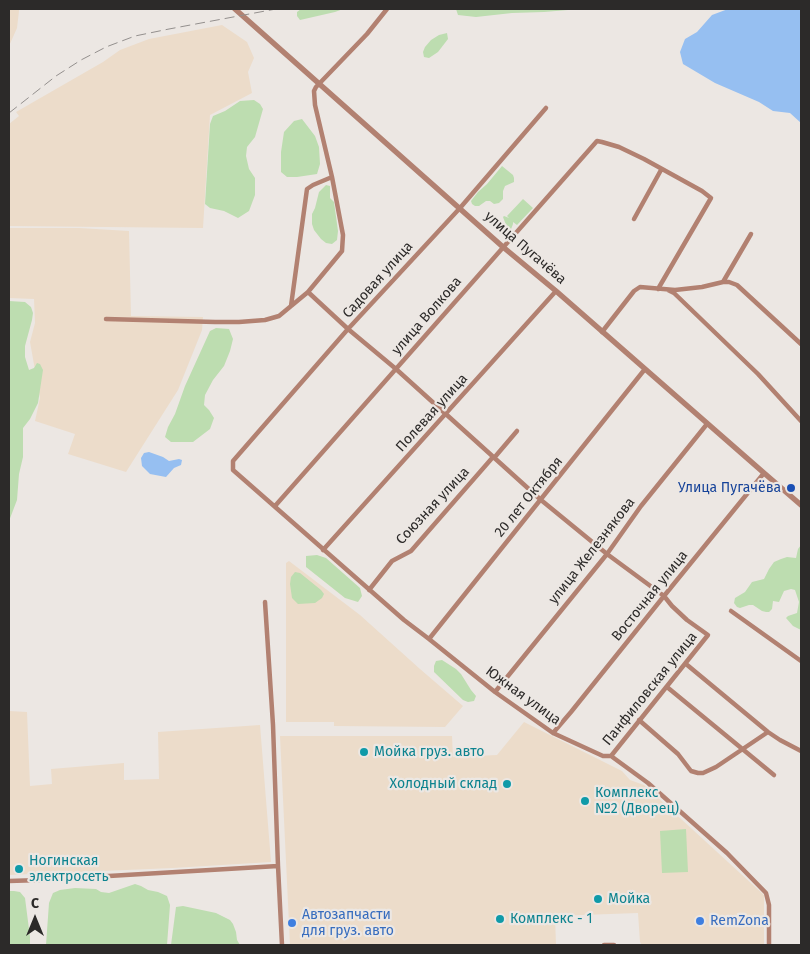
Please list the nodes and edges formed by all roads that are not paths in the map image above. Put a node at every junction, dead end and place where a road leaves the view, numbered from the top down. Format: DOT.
graph roads {
  1 [pos="235,9"];
  2 [pos="386,9"];
  3 [pos="319,83"];
  4 [pos="546,108"];
  5 [pos="661,170"];
  6 [pos="332,177"];
  7 [pos="460,208"];
  8 [pos="634,219"];
  9 [pos="751,234"];
  10 [pos="504,247"];
  11 [pos="723,282"];
  12 [pos="658,289"];
  13 [pos="667,289"];
  14 [pos="556,291"];
  15 [pos="308,292"];
  16 [pos="291,306"];
  17 [pos="106,319"];
  18 [pos="348,329"];
  19 [pos="602,332"];
  20 [pos="801,344"];
  21 [pos="396,369"];
  22 [pos="645,369"];
  23 [pos="446,414"];
  24 [pos="801,421"];
  25 [pos="707,424"];
  26 [pos="517,431"];
  27 [pos="494,458"];
  28 [pos="233,470"];
  29 [pos="764,473"];
  30 [pos="541,500"];
  31 [pos="801,505"];
  32 [pos="275,506"];
  33 [pos="323,550"];
  34 [pos="608,554"];
  35 [pos="369,590"];
  36 [pos="664,596"];
  37 [pos="265,602"];
  38 [pos="731,611"];
  39 [pos="429,638"];
  40 [pos="801,661"];
  41 [pos="686,664"];
  42 [pos="667,687"];
  43 [pos="495,692"];
  44 [pos="639,720"];
  45 [pos="768,732"];
  46 [pos="553,733"];
  47 [pos="743,749"];
  48 [pos="801,751"];
  49 [pos="611,756"];
  50 [pos="774,775"];
  51 [pos="278,866"];
  52 [pos="9,881"];
  53 [pos="282,945"];
  54 [pos="604,945"];
  55 [pos="614,945"];
  56 [pos="769,945"];
  1 -- 3 [label="street, улица Пугачёва"];
  2 -- 3 [label="street"];
  3 -- 6 [label="street"];
  3 -- 7 [label="street, улица Пугачёва"];
  4 -- 7 [label="street, Садовая улица"];
  5 -- 8 [label="street"];
  5 -- 10 [label="street, улица Волкова"];
  5 -- 12 [label="street"];
  6 -- 15 [label="street"];
  6 -- 16 [label="street"];
  7 -- 10 [label="street, улица Пугачёва"];
  7 -- 18 [label="street, Садовая улица"];
  9 -- 11 [label="street"];
  10 -- 14 [label="street, улица Пугачёва"];
  10 -- 21 [label="street, улица Волкова"];
  11 -- 13 [label="street"];
  11 -- 20 [label="street"];
  12 -- 13 [label="street"];
  12 -- 19 [label="street"];
  13 -- 24 [label="street"];
  14 -- 19 [label="street, улица Пугачёва"];
  14 -- 23 [label="street, Полевая улица"];
  15 -- 16 [label="street"];
  15 -- 18 [label="street"];
  16 -- 17 [label="street"];
  18 -- 21 [label="street"];
  18 -- 28 [label="street, Садовая улица"];
  19 -- 22 [label="street, улица Пугачёва"];
  21 -- 23 [label="street"];
  21 -- 32 [label="street, улица Волкова"];
  22 -- 25 [label="street, улица Пугачёва"];
  22 -- 30 [label="street, 20 лет Октября"];
  23 -- 27 [label="street"];
  23 -- 33 [label="street, Полевая улица"];
  25 -- 29 [label="street, улица Пугачёва"];
  25 -- 34 [label="street, улица Железнякова"];
  26 -- 27 [label="street, Союзная улица"];
  27 -- 30 [label="street"];
  27 -- 35 [label="street, Союзная улица"];
  28 -- 32 [label="street, Южная улица"];
  29 -- 31 [label="street, улица Пугачёва"];
  29 -- 36 [label="street, Восточная улица"];
  30 -- 34 [label="street"];
  30 -- 39 [label="street, 20 лет Октября"];
  32 -- 33 [label="street, Южная улица"];
  33 -- 35 [label="street, Южная улица"];
  34 -- 36 [label="street"];
  34 -- 43 [label="street, улица Железнякова"];
  35 -- 39 [label="street, Южная улица"];
  36 -- 41 [label="street, Панфиловская улица"];
  36 -- 46 [label="street, Восточная улица"];
  37 -- 51 [label="street"];
  38 -- 40 [label="street"];
  39 -- 43 [label="street, Южная улица"];
  41 -- 42 [label="street, Панфиловская улица"];
  41 -- 45 [label="street"];
  42 -- 44 [label="street, Панфиловская улица"];
  42 -- 47 [label="street"];
  43 -- 46 [label="street, Южная улица"];
  44 -- 47 [label="street"];
  44 -- 49 [label="street, Панфиловская улица"];
  45 -- 47 [label="street"];
  45 -- 48 [label="street"];
  46 -- 49 [label="street, Южная улица"];
  47 -- 50 [label="street"];
  49 -- 56 [label="street, Южная улица"];
  51 -- 52 [label="street"];
  51 -- 53 [label="street"];
  54 -- 55 [label="street"];
}
